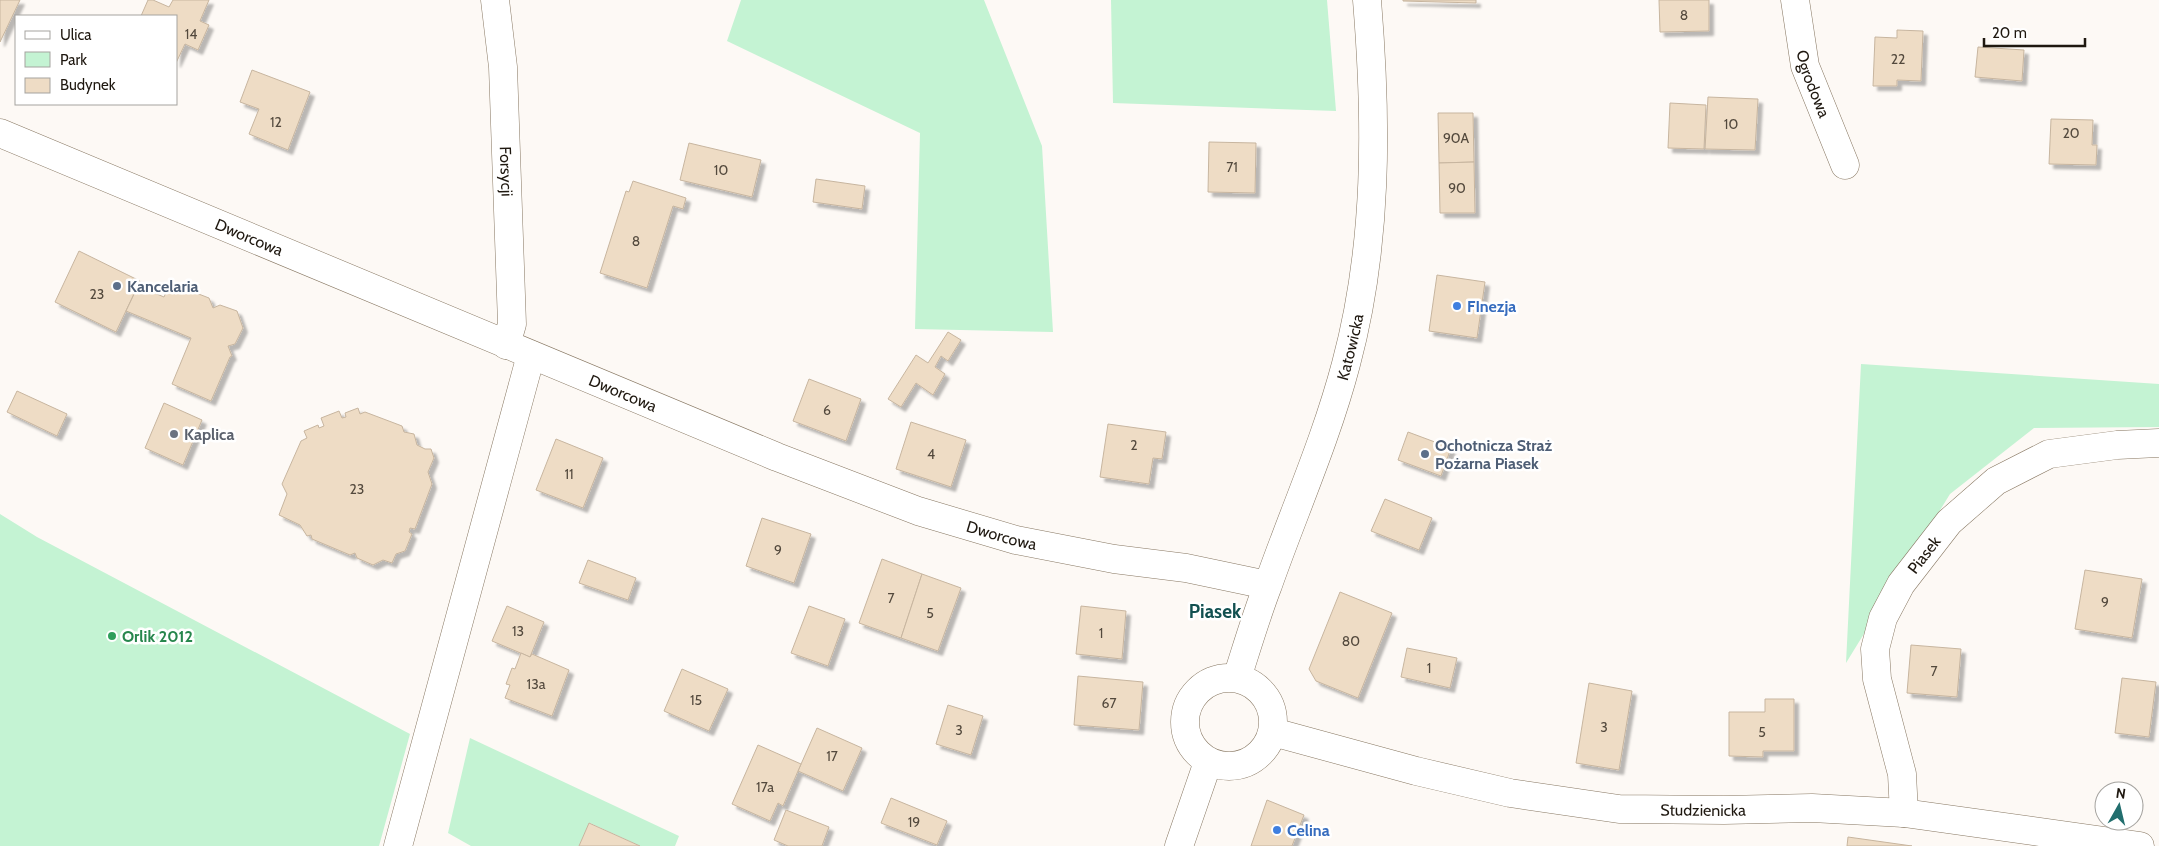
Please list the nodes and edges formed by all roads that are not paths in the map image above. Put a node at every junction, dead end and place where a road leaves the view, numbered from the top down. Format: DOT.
graph roads {
  1 [pos="495,0"];
  2 [pos="1366,0"];
  3 [pos="1795,0"];
  4 [pos="0,133"];
  5 [pos="1845,165"];
  6 [pos="519,350"];
  7 [pos="2159,443"];
  8 [pos="1267,585"];
  9 [pos="1237,678"];
  10 [pos="1273,732"];
  11 [pos="1208,762"];
  12 [pos="1904,813"];
  13 [pos="2034,838"];
  14 [pos="398,846"];
  15 [pos="1179,846"];
  16 [pos="2140,846"];
  1 -- 6 [label="street, Forsycji"];
  2 -- 8 [label="street, Katowicka"];
  3 -- 5 [label="street, Ogrodowa"];
  4 -- 6 [label="street, Dworcowa"];
  6 -- 8 [label="street, Dworcowa"];
  6 -- 14 [label="street, Forsycji"];
  7 -- 12 [label="street, Piasek"];
  8 -- 9 [label="street, Katowicka"];
  9 -- 10 [label="street"];
  9 -- 11 [label="street"];
  10 -- 11 [label="street"];
  10 -- 12 [label="street, Studzienicka"];
  11 -- 15 [label="street"];
  12 -- 13 [label="street, Studzienicka"];
  13 -- 16 [label="street, Studzienicka"];
}
